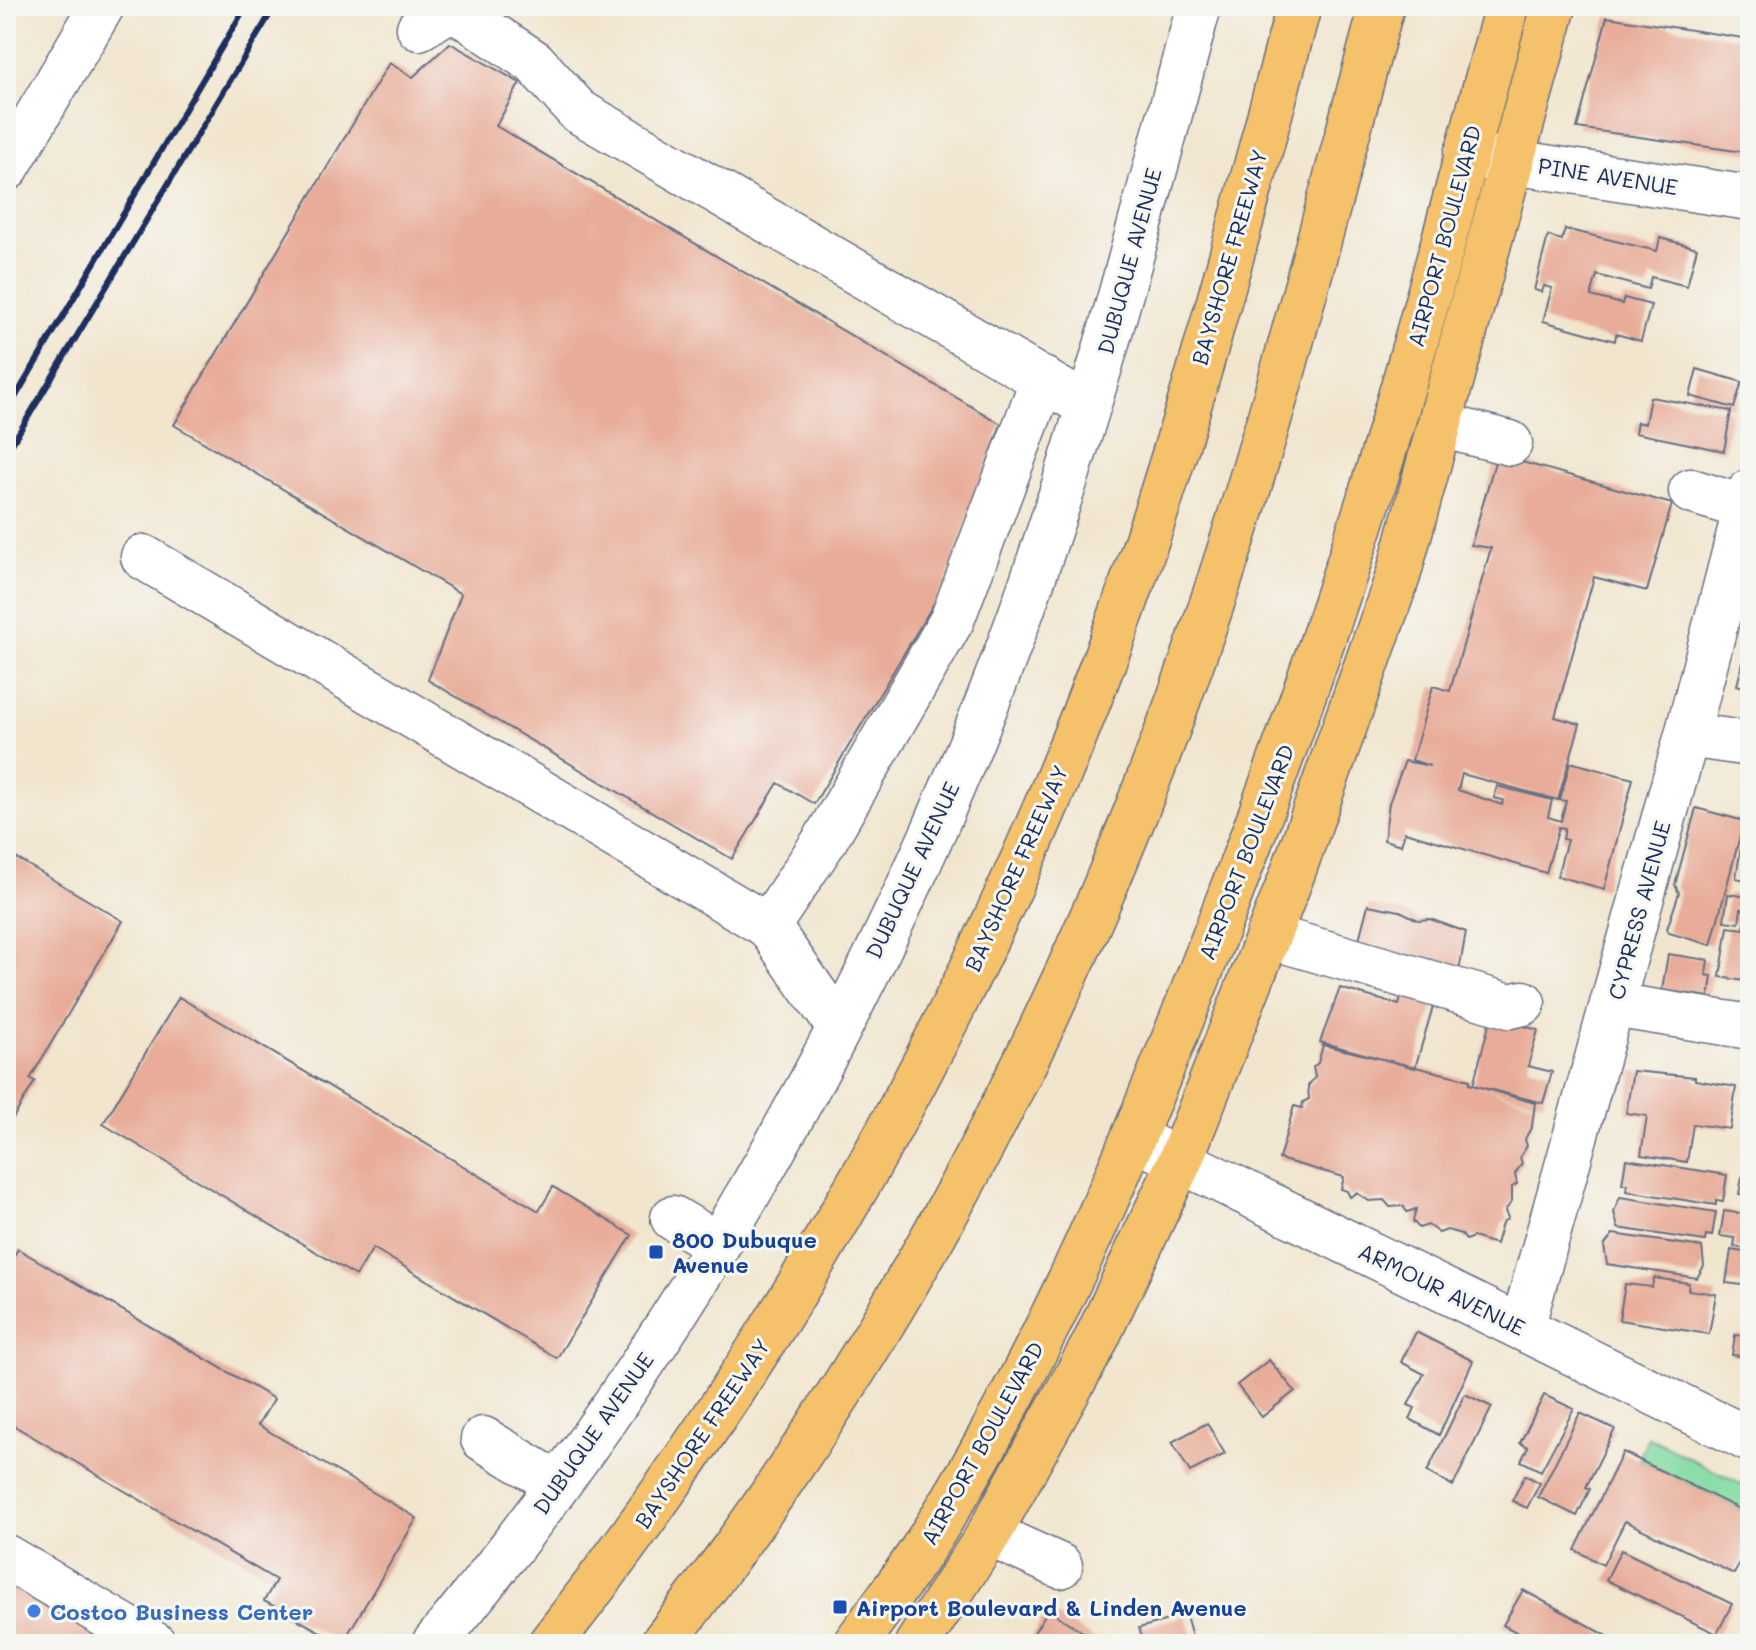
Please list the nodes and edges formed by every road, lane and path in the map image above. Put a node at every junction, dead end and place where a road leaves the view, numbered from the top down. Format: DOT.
graph roads {
  1 [pos="102,6"];
  2 [pos="1199,6"];
  3 [pos="1299,6"];
  4 [pos="1382,6"];
  5 [pos="1507,6"];
  6 [pos="1554,6"];
  7 [pos="419,28"];
  8 [pos="1466,155"];
  9 [pos="1512,161"];
  10 [pos="6,169"];
  11 [pos="1750,198"];
  12 [pos="1043,379"];
  13 [pos="1088,406"];
  14 [pos="1440,425"];
  15 [pos="1510,443"];
  16 [pos="1691,491"];
  17 [pos="1748,499"];
  18 [pos="143,557"];
  19 [pos="1687,735"];
  20 [pos="1750,744"];
  21 [pos="768,926"];
  22 [pos="1268,936"];
  23 [pos="1523,1003"];
  24 [pos="1613,1005"];
  25 [pos="838,1026"];
  26 [pos="1750,1027"];
  27 [pos="1134,1138"];
  28 [pos="1180,1161"];
  29 [pos="673,1218"];
  30 [pos="717,1244"];
  31 [pos="1522,1328"];
  32 [pos="483,1439"];
  33 [pos="1750,1440"];
  34 [pos="779,1482"];
  35 [pos="558,1484"];
  36 [pos="989,1534"];
  37 [pos="6,1557"];
  38 [pos="1060,1566"];
  39 [pos="608,1569"];
  40 [pos="922,1643"];
  41 [pos="154,1644"];
  42 [pos="434,1644"];
  43 [pos="532,1644"];
  44 [pos="550,1644"];
  45 [pos="662,1644"];
  46 [pos="687,1644"];
  47 [pos="855,1644"];
  1 -- 10 [label="street"];
  2 -- 13 [label="street, DUBUQUE AVENUE"];
  3 -- 39 [label="main road, BAYSHORE FREEWAY"];
  4 -- 34 [label="main road"];
  5 -- 8 [label="main road, AIRPORT BOULEVARD"];
  6 -- 9 [label="main road, AIRPORT BOULEVARD"];
  7 -- 12 [label="street"];
  8 -- 9 [label="street, PINE AVENUE"];
  8 -- 27 [label="main road, AIRPORT BOULEVARD"];
  9 -- 11 [label="street, PINE AVENUE"];
  9 -- 14 [label="main road, AIRPORT BOULEVARD"];
  12 -- 13 [label="street"];
  12 -- 21 [label="street"];
  13 -- 25 [label="street, DUBUQUE AVENUE"];
  14 -- 15 [label="street"];
  14 -- 22 [label="main road, AIRPORT BOULEVARD"];
  16 -- 17 [label="street"];
  17 -- 19 [label="street, CYPRESS AVENUE"];
  18 -- 21 [label="street"];
  19 -- 20 [label="street"];
  19 -- 24 [label="street, CYPRESS AVENUE"];
  21 -- 25 [label="street"];
  22 -- 23 [label="street"];
  22 -- 28 [label="main road, AIRPORT BOULEVARD"];
  24 -- 26 [label="street"];
  24 -- 31 [label="street, CYPRESS AVENUE"];
  25 -- 30 [label="street, DUBUQUE AVENUE"];
  27 -- 28 [label="street, ARMOUR AVENUE"];
  27 -- 47 [label="main road, AIRPORT BOULEVARD"];
  28 -- 31 [label="street, ARMOUR AVENUE"];
  28 -- 36 [label="main road, AIRPORT BOULEVARD"];
  29 -- 30 [label="street"];
  30 -- 35 [label="street, DUBUQUE AVENUE"];
  31 -- 33 [label="street, ARMOUR AVENUE"];
  32 -- 35 [label="street"];
  34 -- 45 [label="main road"];
  34 -- 46 [label="main road"];
  35 -- 42 [label="street, DUBUQUE AVENUE"];
  36 -- 38 [label="street"];
  36 -- 40 [label="main road, AIRPORT BOULEVARD"];
  37 -- 41 [label="street"];
  39 -- 43 [label="main road"];
  39 -- 44 [label="main road, BAYSHORE FREEWAY"];
}
